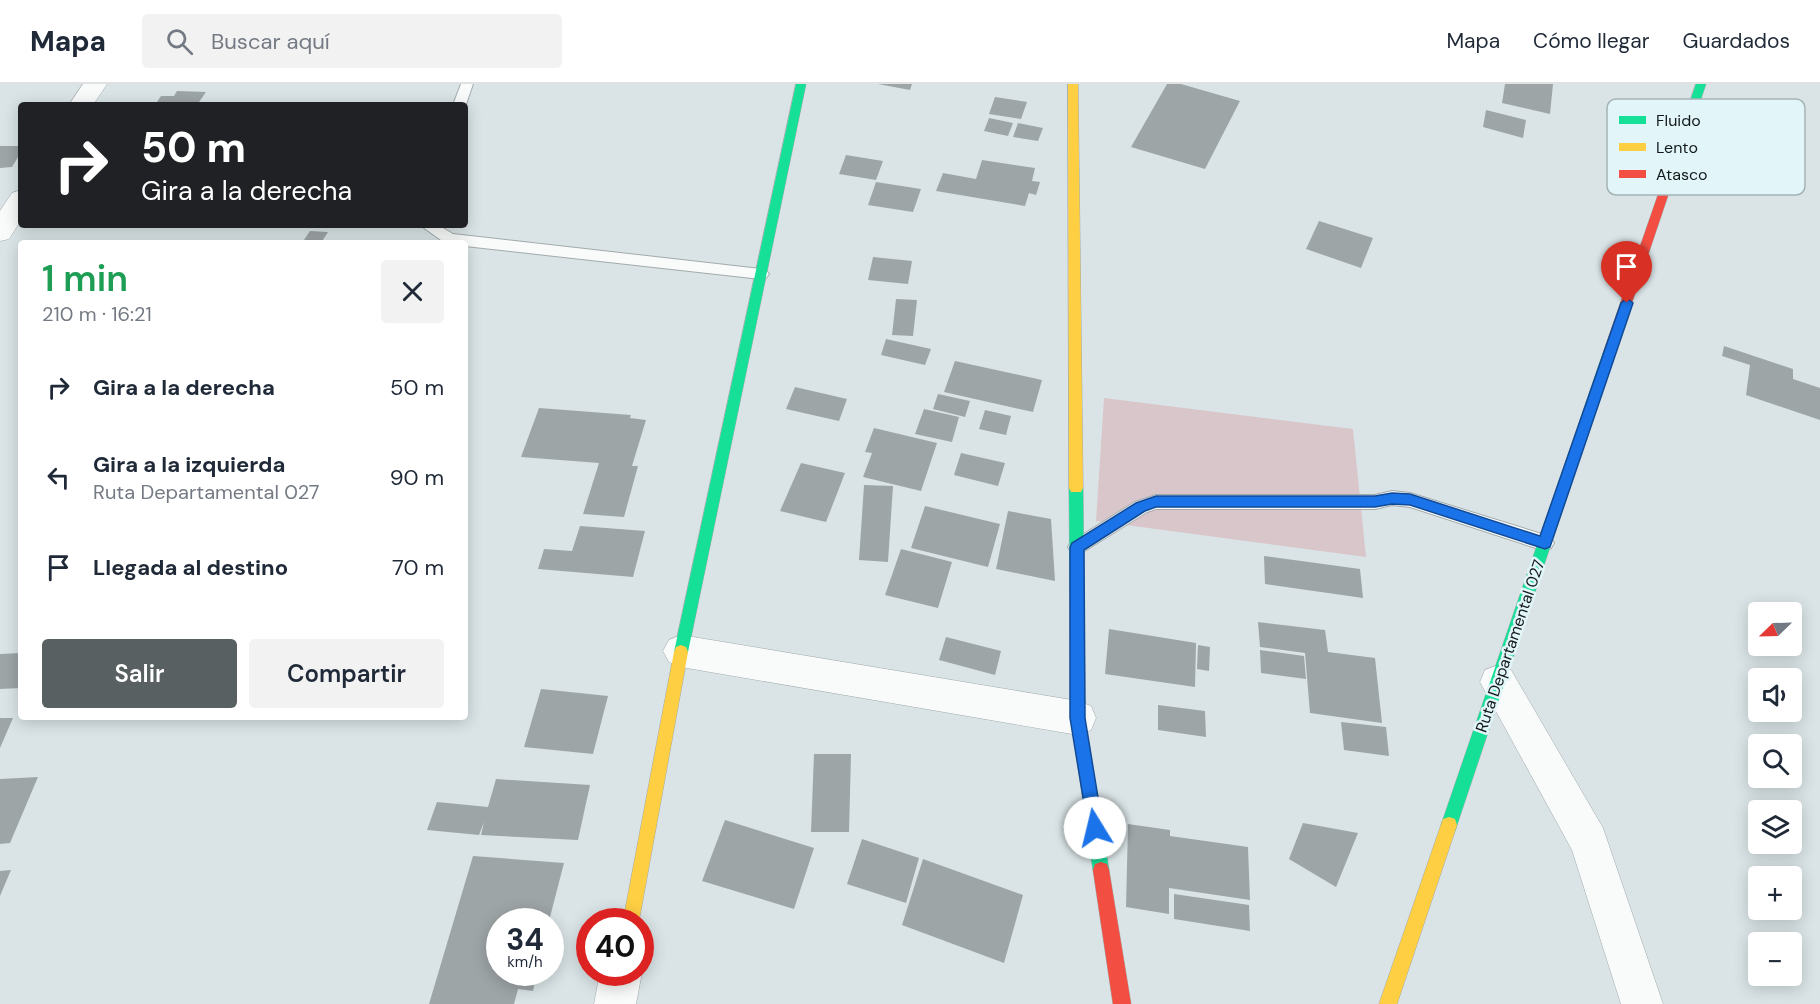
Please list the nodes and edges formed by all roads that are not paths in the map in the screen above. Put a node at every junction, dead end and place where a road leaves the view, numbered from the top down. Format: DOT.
graph roads {
  1 [pos="95,84"];
  2 [pos="467,84"];
  3 [pos="801,84"];
  4 [pos="1073,84"];
  5 [pos="1701,84"];
  6 [pos="1696,99"];
  7 [pos="83,102"];
  8 [pos="461,102"];
  9 [pos="1663,195"];
  10 [pos="18,207"];
  11 [pos="432,228"];
  12 [pos="0,232"];
  13 [pos="459,240"];
  14 [pos="468,241"];
  15 [pos="761,274"];
  16 [pos="1545,543"];
  17 [pos="1077,547"];
  18 [pos="681,651"];
  19 [pos="1498,682"];
  20 [pos="1078,718"];
  21 [pos="633,908"];
  22 [pos="618,986"];
  23 [pos="615,1004"];
  24 [pos="1122,1004"];
  25 [pos="1388,1004"];
  26 [pos="1642,1004"];
  1 -- 7 [label="street"];
  2 -- 8 [label="lane"];
  3 -- 15 [label="street"];
  4 -- 17 [label="street"];
  5 -- 6 [label="street, Ruta Departamental 027"];
  9 -- 16 [label="street, Ruta Departamental 027"];
  10 -- 12 [label="street"];
  11 -- 13 [label="lane"];
  14 -- 15 [label="lane"];
  15 -- 18 [label="street"];
  16 -- 17 [label="lane"];
  16 -- 19 [label="street, Ruta Departamental 027"];
  17 -- 20 [label="street"];
  18 -- 20 [label="street"];
  18 -- 21 [label="street"];
  19 -- 25 [label="street, Ruta Departamental 027"];
  19 -- 26 [label="street"];
  20 -- 24 [label="street"];
  22 -- 23 [label="street"];
}
